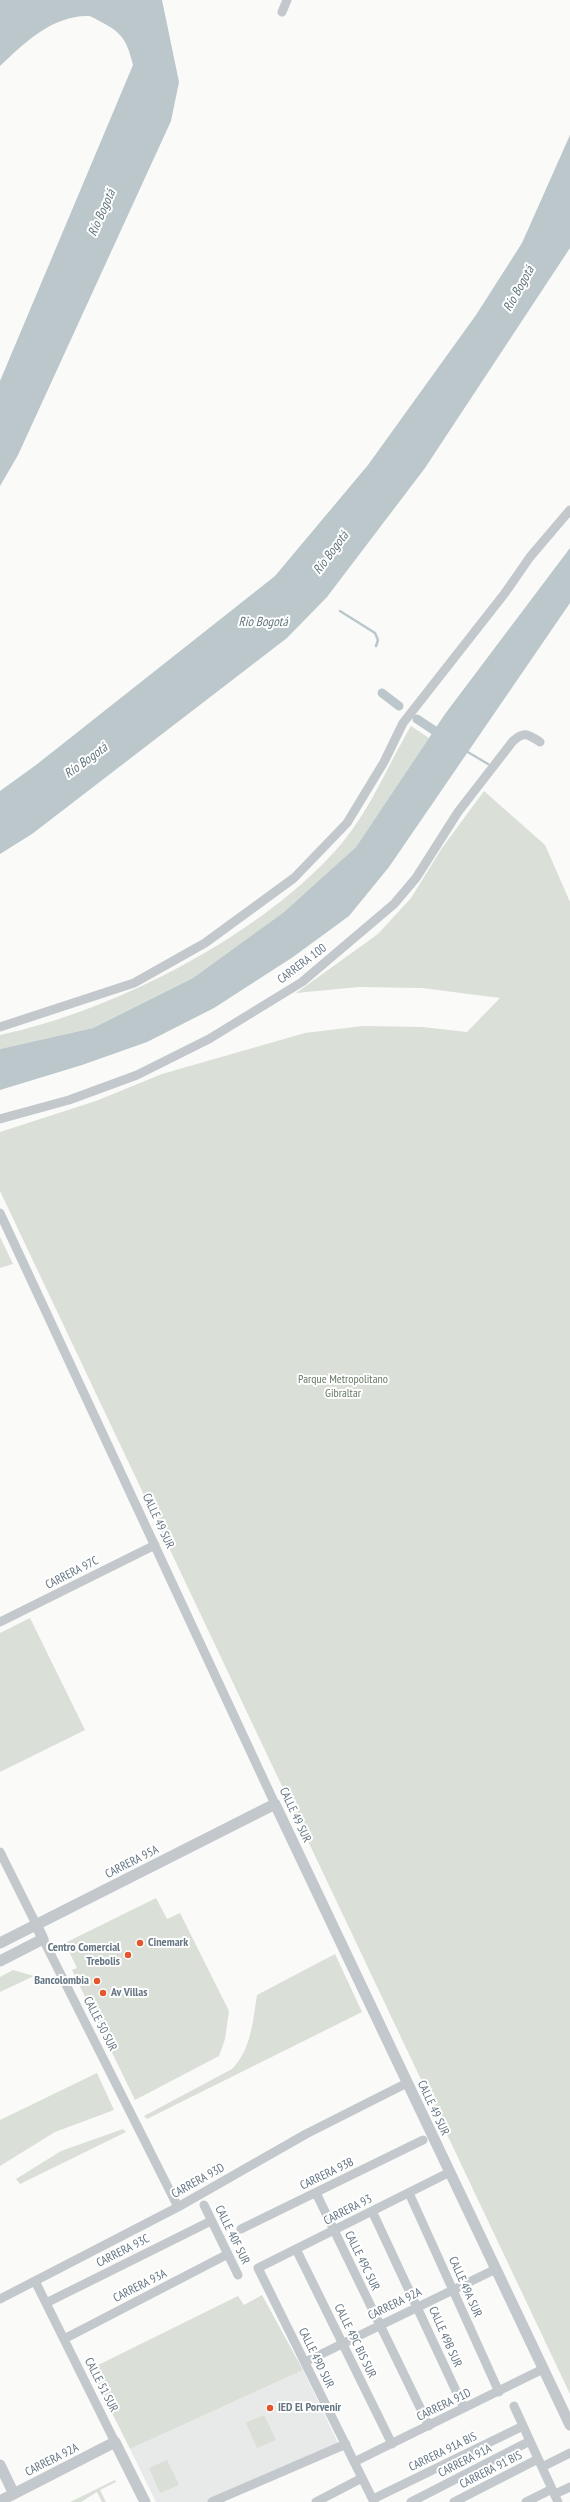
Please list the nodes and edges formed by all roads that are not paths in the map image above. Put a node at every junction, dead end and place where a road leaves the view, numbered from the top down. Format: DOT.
graph roads {
  1 [pos="287,0"];
  2 [pos="282,12"];
  3 [pos="570,510"];
  4 [pos="540,742"];
  5 [pos="0,1027"];
  6 [pos="0,1118"];
  7 [pos="0,1213"];
  8 [pos="155,1545"];
  9 [pos="0,1622"];
  10 [pos="275,1804"];
  11 [pos="0,1852"];
  12 [pos="36,1924"];
  13 [pos="43,1939"];
  14 [pos="0,1943"];
  15 [pos="0,1961"];
  16 [pos="407,2083"];
  17 [pos="423,2140"];
  18 [pos="450,2172"];
  19 [pos="316,2193"];
  20 [pos="409,2193"];
  21 [pos="204,2205"];
  22 [pos="178,2206"];
  23 [pos="372,2211"];
  24 [pos="211,2221"];
  25 [pos="241,2229"];
  26 [pos="334,2230"];
  27 [pos="296,2249"];
  28 [pos="228,2254"];
  29 [pos="258,2268"];
  30 [pos="496,2269"];
  31 [pos="238,2275"];
  32 [pos="35,2280"];
  33 [pos="454,2290"];
  34 [pos="0,2299"];
  35 [pos="46,2304"];
  36 [pos="418,2307"];
  37 [pos="380,2325"];
  38 [pos="64,2339"];
  39 [pos="343,2344"];
  40 [pos="305,2362"];
  41 [pos="543,2369"];
  42 [pos="498,2392"];
  43 [pos="514,2406"];
  44 [pos="464,2408"];
  45 [pos="570,2425"];
  46 [pos="429,2426"];
  47 [pos="523,2426"];
  48 [pos="530,2441"];
  49 [pos="115,2442"];
  50 [pos="346,2444"];
  51 [pos="392,2444"];
  52 [pos="570,2453"];
  53 [pos="354,2462"];
  54 [pos="540,2463"];
  55 [pos="0,2466"];
  56 [pos="362,2478"];
  57 [pos="570,2488"];
  58 [pos="14,2494"];
  59 [pos="555,2495"];
  60 [pos="0,2501"];
  61 [pos="374,2501"];
  62 [pos="145,2502"];
  63 [pos="212,2502"];
  64 [pos="316,2502"];
  65 [pos="411,2502"];
  66 [pos="454,2502"];
  67 [pos="526,2502"];
  1 -- 2 [label="street"];
  3 -- 5 [label="street"];
  4 -- 6 [label="street, CARRERA 100"];
  7 -- 8 [label="street, CALLE 49 SUR"];
  8 -- 9 [label="street, CARRERA 97C"];
  8 -- 10 [label="street, CALLE 49 SUR"];
  10 -- 12 [label="street, CARRERA 95A"];
  10 -- 16 [label="street, CALLE 49 SUR"];
  11 -- 12 [label="street, CALLE 50 SUR"];
  12 -- 13 [label="street, CALLE 50 SUR"];
  12 -- 14 [label="street, CARRERA 95A"];
  13 -- 15 [label="street"];
  13 -- 22 [label="street, CALLE 50 SUR"];
  16 -- 18 [label="street, CALLE 49 SUR"];
  16 -- 22 [label="street, CARRERA 93D"];
  17 -- 19 [label="street, CARRERA 93B"];
  18 -- 20 [label="street, CARRERA 93"];
  18 -- 30 [label="street, CALLE 49 SUR"];
  19 -- 25 [label="street, CARRERA 93B"];
  19 -- 26 [label="street, CALLE 49C SUR"];
  20 -- 23 [label="street, CARRERA 93"];
  20 -- 33 [label="street, CALLE 49A SUR"];
  21 -- 24 [label="street, CALLE 40F SUR"];
  22 -- 32 [label="street, CARRERA 93D"];
  23 -- 26 [label="street, CARRERA 93"];
  23 -- 36 [label="street, CALLE 49B SUR"];
  24 -- 28 [label="street, CALLE 40F SUR"];
  24 -- 35 [label="street, CARRERA 93C"];
  26 -- 27 [label="street, CARRERA 93"];
  26 -- 37 [label="street, CALLE 49C SUR"];
  27 -- 29 [label="street, CARRERA 93"];
  27 -- 39 [label="street, CALLE 49C BIS SUR"];
  28 -- 31 [label="street, CALLE 40F SUR"];
  28 -- 38 [label="street, CARRERA 93A"];
  29 -- 40 [label="street, CALLE 49D SUR"];
  30 -- 33 [label="street, CARRERA 92A"];
  30 -- 41 [label="street, CALLE 49 SUR"];
  32 -- 34 [label="street, CARRERA 93D"];
  32 -- 35 [label="street, CALLE 51 SUR"];
  33 -- 36 [label="street, CARRERA 92A"];
  33 -- 42 [label="street, CALLE 49A SUR"];
  35 -- 38 [label="street, CALLE 51 SUR"];
  36 -- 37 [label="street, CARRERA 92A"];
  36 -- 44 [label="street, CALLE 49B SUR"];
  37 -- 39 [label="street, CARRERA 92A"];
  37 -- 46 [label="street, CALLE 49C SUR"];
  38 -- 49 [label="street, CALLE 51 SUR"];
  39 -- 40 [label="street, CARRERA 92A"];
  39 -- 51 [label="street, CALLE 49C BIS SUR"];
  40 -- 50 [label="street, CALLE 49D SUR"];
  41 -- 42 [label="street, CARRERA 91D"];
  41 -- 45 [label="street, CALLE 49 SUR"];
  42 -- 44 [label="street, CARRERA 91D"];
  43 -- 47 [label="street"];
  44 -- 46 [label="street, CARRERA 91D"];
  46 -- 51 [label="street, CARRERA 91D"];
  47 -- 48 [label="street"];
  47 -- 61 [label="street, CARRERA 91A BIS"];
  48 -- 54 [label="street"];
  48 -- 65 [label="street, CARRERA 91A"];
  49 -- 58 [label="street, CARRERA 92A"];
  49 -- 62 [label="street, CALLE 51 SUR"];
  50 -- 53 [label="street, CALLE 49D SUR"];
  50 -- 63 [label="street"];
  51 -- 53 [label="street, CARRERA 91D"];
  52 -- 54 [label="street, CARRERA 91 BIS"];
  53 -- 56 [label="street, CALLE 49D SUR"];
  54 -- 59 [label="street"];
  54 -- 66 [label="street, CARRERA 91 BIS"];
  55 -- 58 [label="street"];
  56 -- 61 [label="street, CALLE 49D SUR"];
  56 -- 64 [label="street"];
  57 -- 59 [label="street"];
  58 -- 60 [label="street, CARRERA 92A"];
  59 -- 67 [label="street"];
}
